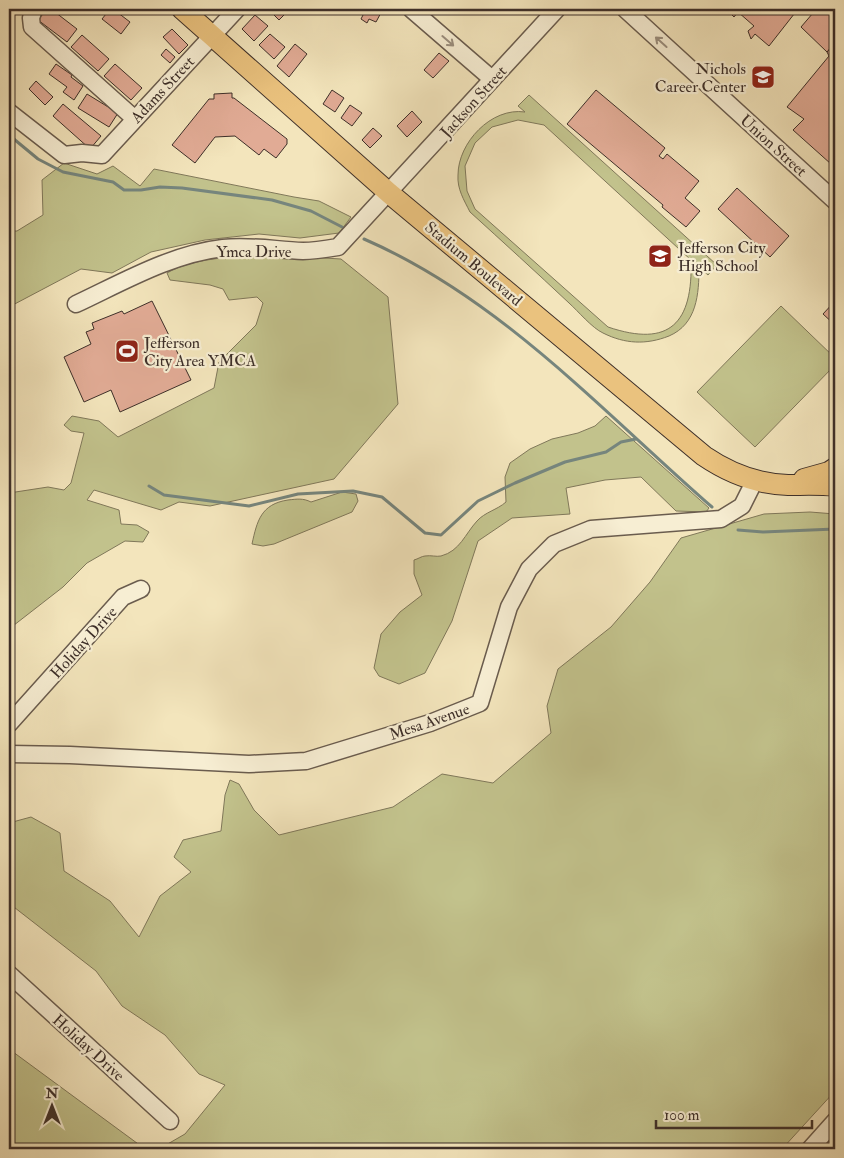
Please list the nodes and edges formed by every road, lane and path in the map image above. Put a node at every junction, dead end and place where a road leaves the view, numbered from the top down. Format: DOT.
graph roads {
  1 [pos="34,9"];
  2 [pos="182,9"];
  3 [pos="237,9"];
  4 [pos="411,9"];
  5 [pos="557,9"];
  6 [pos="625,9"];
  7 [pos="212,35"];
  8 [pos="492,79"];
  9 [pos="9,112"];
  10 [pos="135,119"];
  11 [pos="389,193"];
  12 [pos="835,201"];
  13 [pos="76,304"];
  14 [pos="835,468"];
  15 [pos="755,480"];
  16 [pos="785,485"];
  17 [pos="835,486"];
  18 [pos="141,590"];
  19 [pos="9,724"];
  20 [pos="9,754"];
  21 [pos="9,974"];
  22 [pos="170,1121"];
  23 [pos="835,1121"];
  24 [pos="810,1149"];
  1 -- 10 [label="street"];
  2 -- 7 [label="main road, Stadium Boulevard"];
  3 -- 7 [label="street, Adams Street"];
  4 -- 8 [label="street, one-way"];
  5 -- 8 [label="street, Jackson Street"];
  12 -- 6 [label="street, Union Street, one-way"];
  7 -- 10 [label="street, Adams Street"];
  7 -- 11 [label="main road, Stadium Boulevard"];
  8 -- 11 [label="street, Jackson Street"];
  9 -- 10 [label="street, Adams Street"];
  11 -- 13 [label="street, Ymca Drive"];
  11 -- 15 [label="main road, Stadium Boulevard"];
  14 -- 16 [label="main road, Stadium Boulevard"];
  15 -- 16 [label="main road, Stadium Boulevard"];
  15 -- 20 [label="street, Mesa Avenue"];
  16 -- 17 [label="main road, Stadium Boulevard"];
  18 -- 19 [label="street, Holiday Drive"];
  21 -- 22 [label="street, Holiday Drive"];
  23 -- 24 [label="street"];
}
